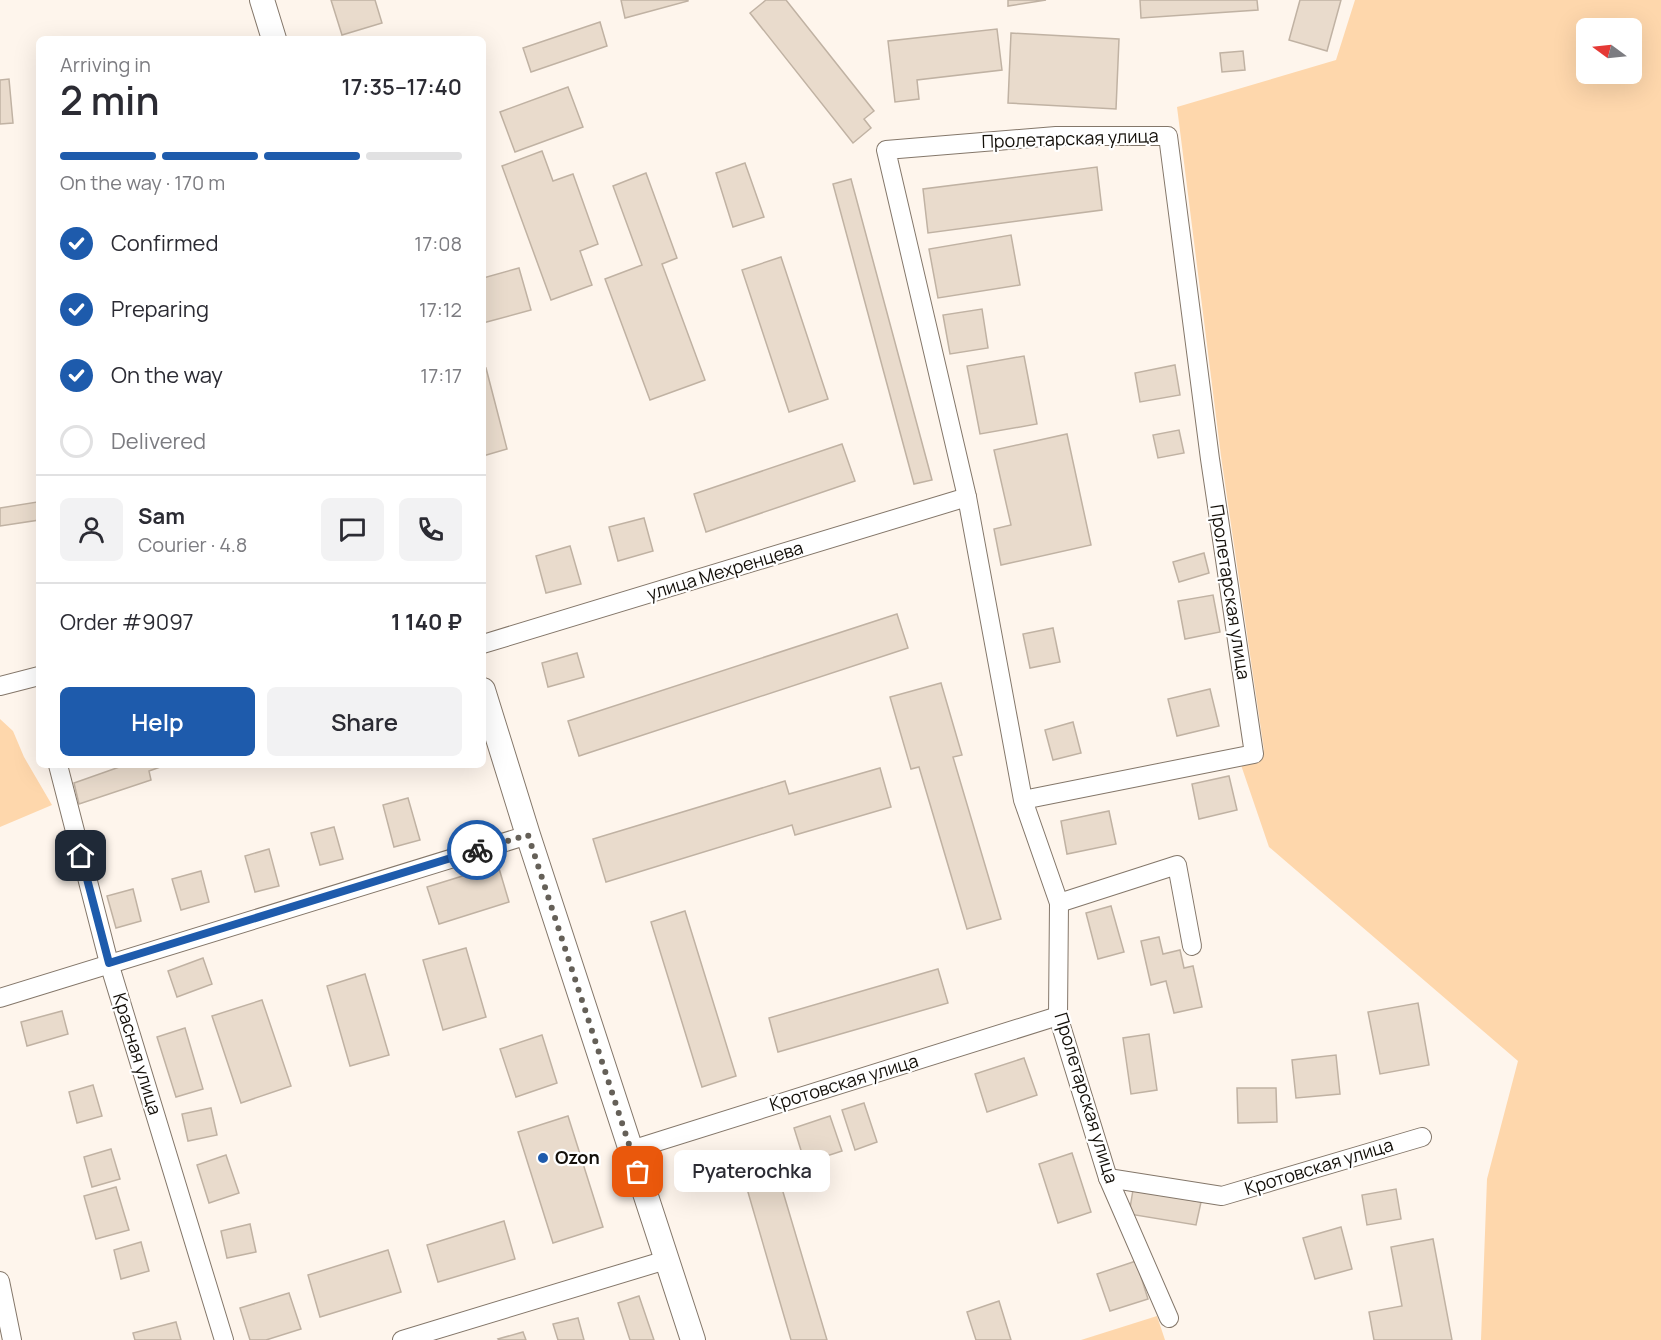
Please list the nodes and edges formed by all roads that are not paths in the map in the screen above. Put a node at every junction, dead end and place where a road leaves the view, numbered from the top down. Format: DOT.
graph roads {
  1 [pos="262,0"];
  2 [pos="273,36"];
  3 [pos="967,497"];
  4 [pos="486,643"];
  5 [pos="36,682"];
  6 [pos="0,687"];
  7 [pos="486,700"];
  8 [pos="59,768"];
  9 [pos="1023,800"];
  10 [pos="528,835"];
  11 [pos="1059,903"];
  12 [pos="1192,946"];
  13 [pos="109,963"];
  14 [pos="0,998"];
  15 [pos="1058,1016"];
  16 [pos="1422,1137"];
  17 [pos="631,1150"];
  18 [pos="1108,1178"];
  19 [pos="666,1260"];
  20 [pos="0,1281"];
  21 [pos="1169,1318"];
  22 [pos="12,1340"];
  23 [pos="224,1340"];
  24 [pos="402,1340"];
  25 [pos="693,1340"];
  1 -- 2 [label="main road"];
  3 -- 4 [label="street, улица Мехренцева"];
  3 -- 9 [label="street, Пролетарская улица"];
  3 -- 9 [label="street, Пролетарская улица"];
  5 -- 6 [label="street"];
  7 -- 10 [label="main road"];
  8 -- 13 [label="street, Красная улица"];
  9 -- 11 [label="street, Пролетарская улица"];
  10 -- 13 [label="street"];
  10 -- 17 [label="main road"];
  11 -- 12 [label="street"];
  11 -- 15 [label="street, Пролетарская улица"];
  13 -- 14 [label="street"];
  13 -- 23 [label="street, Красная улица"];
  15 -- 17 [label="street, Кротовская улица"];
  15 -- 18 [label="street, Пролетарская улица"];
  16 -- 18 [label="street, Кротовская улица"];
  17 -- 19 [label="main road"];
  18 -- 21 [label="street, Пролетарская улица"];
  19 -- 24 [label="street"];
  19 -- 25 [label="main road"];
  20 -- 22 [label="street"];
}
